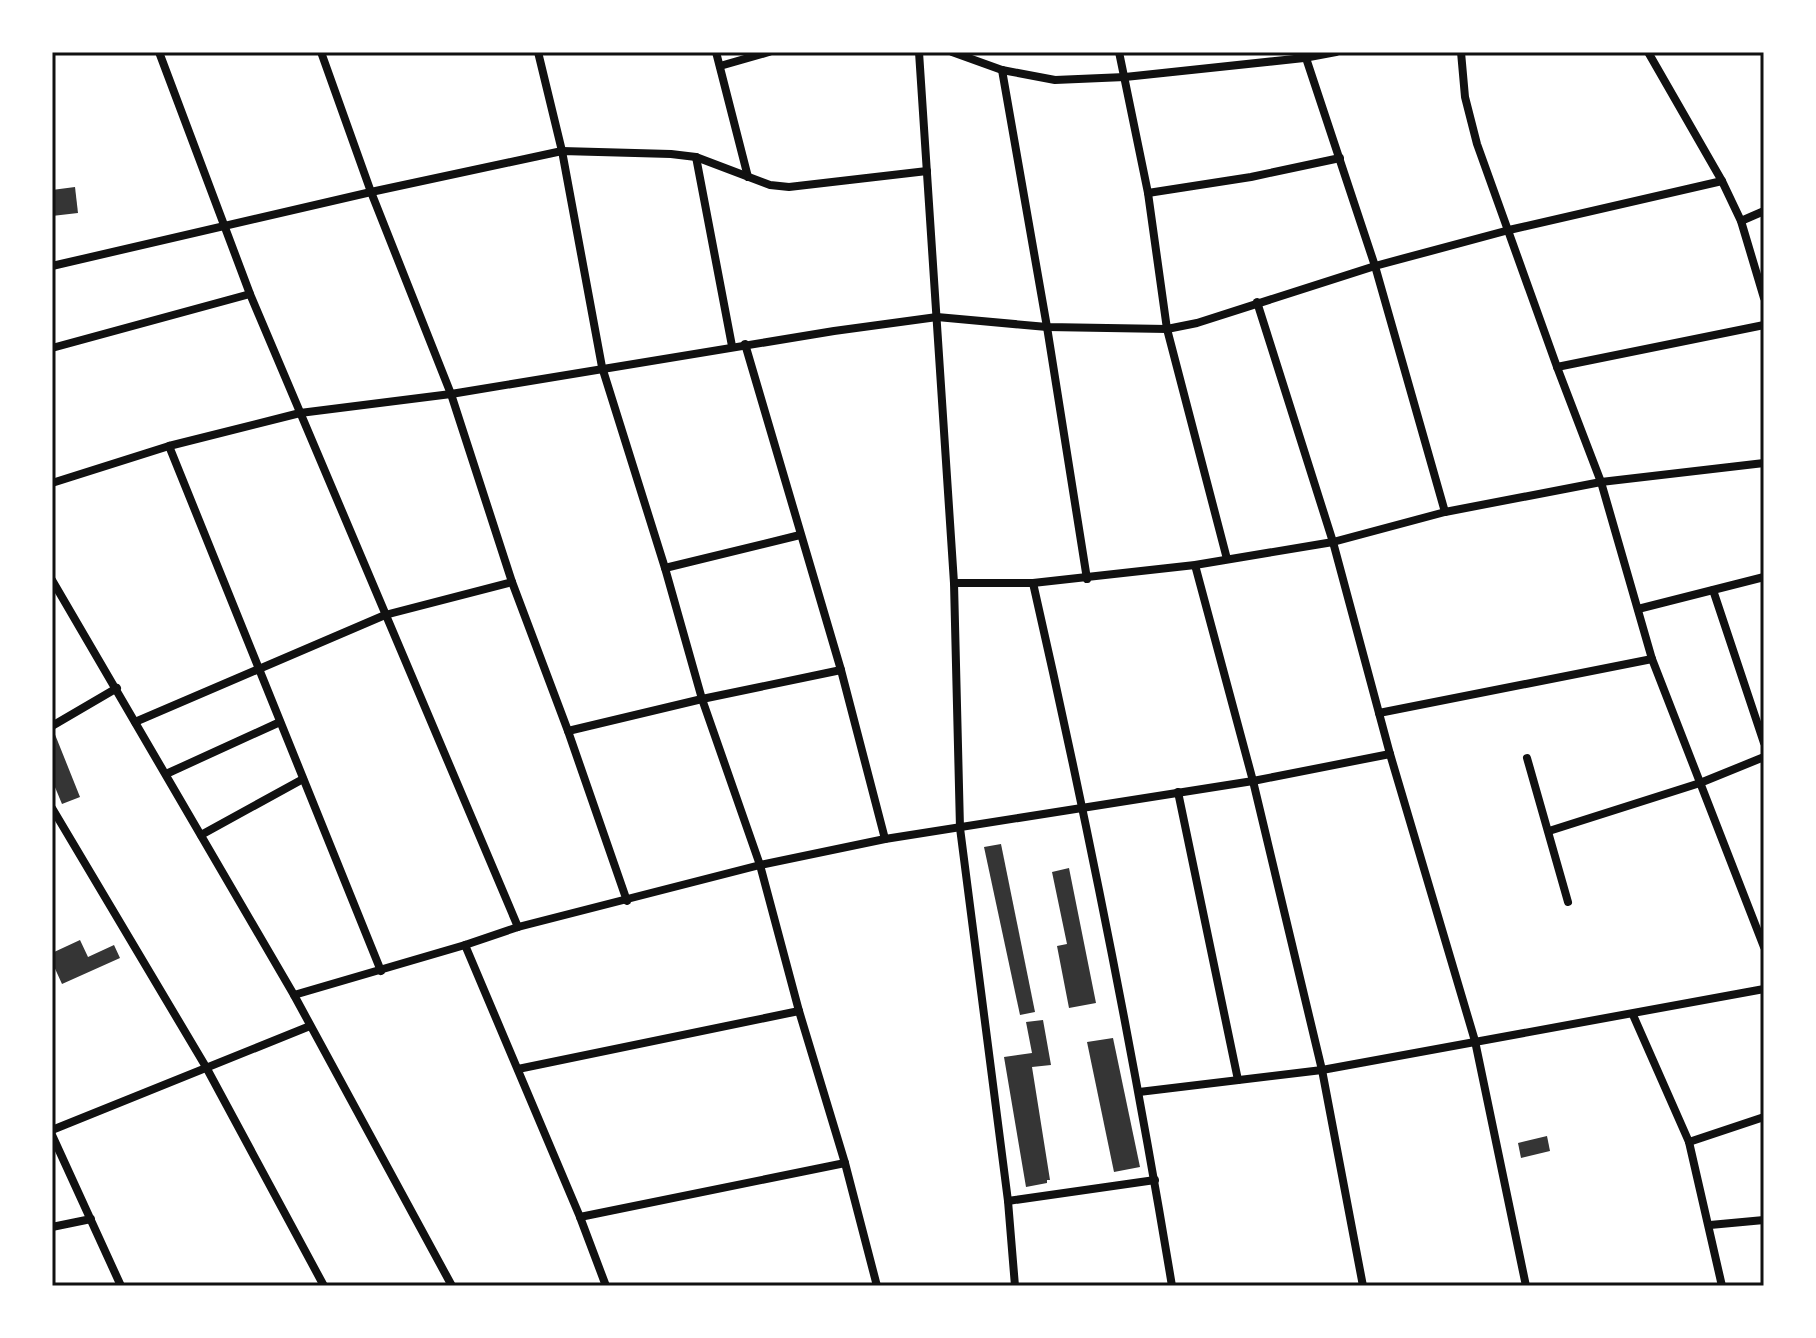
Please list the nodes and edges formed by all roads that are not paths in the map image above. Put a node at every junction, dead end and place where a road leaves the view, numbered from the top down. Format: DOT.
graph roads {
  1 [pos="159,52"];
  2 [pos="321,52"];
  3 [pos="538,52"];
  4 [pos="716,52"];
  5 [pos="769,52"];
  6 [pos="919,52"];
  7 [pos="952,52"];
  8 [pos="1119,52"];
  9 [pos="1336,52"];
  10 [pos="1461,52"];
  11 [pos="1648,52"];
  12 [pos="1304,55"];
  13 [pos="720,66"];
  14 [pos="1002,70"];
  15 [pos="1125,77"];
  16 [pos="562,151"];
  17 [pos="696,157"];
  18 [pos="1340,158"];
  19 [pos="927,171"];
  20 [pos="748,177"];
  21 [pos="1722,181"];
  22 [pos="371,192"];
  23 [pos="1148,193"];
  24 [pos="1764,211"];
  25 [pos="1741,221"];
  26 [pos="224,227"];
  27 [pos="1509,230"];
  28 [pos="52,266"];
  29 [pos="1375,266"];
  30 [pos="250,294"];
  31 [pos="1764,298"];
  32 [pos="1257,302"];
  33 [pos="937,317"];
  34 [pos="1764,325"];
  35 [pos="1047,327"];
  36 [pos="1167,329"];
  37 [pos="745,344"];
  38 [pos="732,346"];
  39 [pos="52,348"];
  40 [pos="602,367"];
  41 [pos="1557,367"];
  42 [pos="451,394"];
  43 [pos="300,413"];
  44 [pos="169,446"];
  45 [pos="1764,463"];
  46 [pos="1601,482"];
  47 [pos="52,483"];
  48 [pos="1445,512"];
  49 [pos="800,535"];
  50 [pos="1333,542"];
  51 [pos="1227,559"];
  52 [pos="1195,565"];
  53 [pos="665,568"];
  54 [pos="1764,577"];
  55 [pos="1087,579"];
  56 [pos="52,580"];
  57 [pos="512,582"];
  58 [pos="954,583"];
  59 [pos="1033,583"];
  60 [pos="1713,590"];
  61 [pos="1638,609"];
  62 [pos="385,615"];
  63 [pos="1652,659"];
  64 [pos="258,669"];
  65 [pos="841,670"];
  66 [pos="117,688"];
  67 [pos="702,699"];
  68 [pos="1379,713"];
  69 [pos="135,722"];
  70 [pos="280,722"];
  71 [pos="52,726"];
  72 [pos="568,731"];
  73 [pos="1764,743"];
  74 [pos="1390,754"];
  75 [pos="1764,757"];
  76 [pos="1527,758"];
  77 [pos="166,774"];
  78 [pos="303,779"];
  79 [pos="1253,781"];
  80 [pos="1700,783"];
  81 [pos="1178,792"];
  82 [pos="1083,807"];
  83 [pos="52,808"];
  84 [pos="960,828"];
  85 [pos="1549,831"];
  86 [pos="201,835"];
  87 [pos="885,839"];
  88 [pos="760,865"];
  89 [pos="627,901"];
  90 [pos="1568,902"];
  91 [pos="518,927"];
  92 [pos="1760,928"];
  93 [pos="465,945"];
  94 [pos="1764,947"];
  95 [pos="381,971"];
  96 [pos="1764,989"];
  97 [pos="294,995"];
  98 [pos="799,1011"];
  99 [pos="1633,1015"];
  100 [pos="310,1026"];
  101 [pos="1475,1041"];
  102 [pos="206,1067"];
  103 [pos="518,1069"];
  104 [pos="1322,1070"];
  105 [pos="1238,1080"];
  106 [pos="1139,1092"];
  107 [pos="1764,1117"];
  108 [pos="52,1132"];
  109 [pos="1689,1142"];
  110 [pos="845,1163"];
  111 [pos="1155,1180"];
  112 [pos="1008,1201"];
  113 [pos="580,1217"];
  114 [pos="91,1219"];
  115 [pos="1764,1220"];
  116 [pos="1710,1225"];
  117 [pos="52,1227"];
  118 [pos="121,1286"];
  119 [pos="324,1286"];
  120 [pos="452,1286"];
  121 [pos="606,1286"];
  122 [pos="877,1286"];
  123 [pos="1015,1286"];
  124 [pos="1172,1286"];
  125 [pos="1363,1286"];
  126 [pos="1526,1286"];
  127 [pos="1722,1286"];
  1 -- 26 [label="street"];
  2 -- 22 [label="street"];
  3 -- 16 [label="street"];
  4 -- 13 [label="street"];
  5 -- 13 [label="street"];
  6 -- 19 [label="street"];
  7 -- 14 [label="street"];
  8 -- 15 [label="street"];
  9 -- 12 [label="street"];
  10 -- 27 [label="street"];
  11 -- 21 [label="street"];
  12 -- 15 [label="street"];
  12 -- 18 [label="street"];
  13 -- 20 [label="street"];
  14 -- 15 [label="street"];
  14 -- 35 [label="street"];
  15 -- 23 [label="street"];
  16 -- 17 [label="street"];
  16 -- 22 [label="street"];
  16 -- 40 [label="street"];
  17 -- 20 [label="street"];
  17 -- 38 [label="street"];
  18 -- 23 [label="street"];
  18 -- 29 [label="street"];
  19 -- 20 [label="street"];
  19 -- 33 [label="street"];
  21 -- 25 [label="street"];
  21 -- 27 [label="street"];
  22 -- 26 [label="street"];
  22 -- 42 [label="street"];
  23 -- 36 [label="street"];
  24 -- 25 [label="street"];
  25 -- 31 [label="street"];
  26 -- 28 [label="street"];
  26 -- 30 [label="street"];
  27 -- 29 [label="street"];
  27 -- 41 [label="street"];
  29 -- 32 [label="street"];
  29 -- 48 [label="street"];
  30 -- 39 [label="street"];
  30 -- 43 [label="street"];
  32 -- 36 [label="street"];
  32 -- 50 [label="street"];
  33 -- 35 [label="street"];
  33 -- 37 [label="street"];
  33 -- 58 [label="street"];
  34 -- 41 [label="street"];
  35 -- 36 [label="street"];
  35 -- 55 [label="street"];
  36 -- 51 [label="street"];
  37 -- 38 [label="street"];
  37 -- 49 [label="street"];
  38 -- 40 [label="street"];
  40 -- 42 [label="street"];
  40 -- 53 [label="street"];
  41 -- 46 [label="street"];
  42 -- 43 [label="street"];
  42 -- 57 [label="street"];
  43 -- 44 [label="street"];
  43 -- 62 [label="street"];
  44 -- 47 [label="street"];
  44 -- 64 [label="street"];
  45 -- 46 [label="street"];
  46 -- 48 [label="street"];
  46 -- 61 [label="street"];
  48 -- 50 [label="street"];
  49 -- 53 [label="street"];
  49 -- 65 [label="street"];
  50 -- 51 [label="street"];
  50 -- 68 [label="street"];
  51 -- 52 [label="street"];
  52 -- 55 [label="street"];
  52 -- 79 [label="street"];
  53 -- 67 [label="street"];
  54 -- 60 [label="street"];
  55 -- 59 [label="street"];
  56 -- 66 [label="street"];
  57 -- 62 [label="street"];
  57 -- 72 [label="street"];
  58 -- 59 [label="street"];
  58 -- 84 [label="street"];
  59 -- 82 [label="street"];
  60 -- 61 [label="street"];
  60 -- 73 [label="street"];
  61 -- 63 [label="street"];
  62 -- 64 [label="street"];
  62 -- 91 [label="street"];
  63 -- 68 [label="street"];
  63 -- 80 [label="street"];
  64 -- 69 [label="street"];
  64 -- 70 [label="street"];
  65 -- 67 [label="street"];
  65 -- 87 [label="street"];
  66 -- 69 [label="street"];
  66 -- 71 [label="street"];
  67 -- 72 [label="street"];
  67 -- 88 [label="street"];
  68 -- 74 [label="street"];
  69 -- 77 [label="street"];
  70 -- 77 [label="street"];
  70 -- 78 [label="street"];
  72 -- 89 [label="street"];
  74 -- 79 [label="street"];
  74 -- 101 [label="street"];
  75 -- 80 [label="street"];
  76 -- 85 [label="street"];
  77 -- 86 [label="street"];
  78 -- 86 [label="street"];
  78 -- 95 [label="street"];
  79 -- 81 [label="street"];
  79 -- 104 [label="street"];
  80 -- 85 [label="street"];
  80 -- 92 [label="street"];
  81 -- 82 [label="street"];
  81 -- 105 [label="street"];
  82 -- 84 [label="street"];
  82 -- 106 [label="street"];
  83 -- 102 [label="street"];
  84 -- 87 [label="street"];
  84 -- 112 [label="street"];
  85 -- 90 [label="street"];
  86 -- 97 [label="street"];
  87 -- 88 [label="street"];
  88 -- 89 [label="street"];
  88 -- 98 [label="street"];
  89 -- 91 [label="street"];
  91 -- 93 [label="street"];
  92 -- 94 [label="street"];
  93 -- 95 [label="street"];
  93 -- 103 [label="street"];
  95 -- 97 [label="street"];
  96 -- 99 [label="street"];
  97 -- 100 [label="street"];
  98 -- 103 [label="street"];
  98 -- 110 [label="street"];
  99 -- 101 [label="street"];
  99 -- 109 [label="street"];
  100 -- 102 [label="street"];
  100 -- 120 [label="street"];
  101 -- 104 [label="street"];
  101 -- 126 [label="street"];
  102 -- 108 [label="street"];
  102 -- 119 [label="street"];
  103 -- 113 [label="street"];
  104 -- 105 [label="street"];
  104 -- 125 [label="street"];
  105 -- 106 [label="street"];
  106 -- 111 [label="street"];
  107 -- 109 [label="street"];
  108 -- 114 [label="street"];
  109 -- 116 [label="street"];
  110 -- 113 [label="street"];
  110 -- 122 [label="street"];
  111 -- 112 [label="street"];
  111 -- 124 [label="street"];
  112 -- 123 [label="street"];
  113 -- 121 [label="street"];
  114 -- 117 [label="street"];
  114 -- 118 [label="street"];
  115 -- 116 [label="street"];
  116 -- 127 [label="street"];
}
